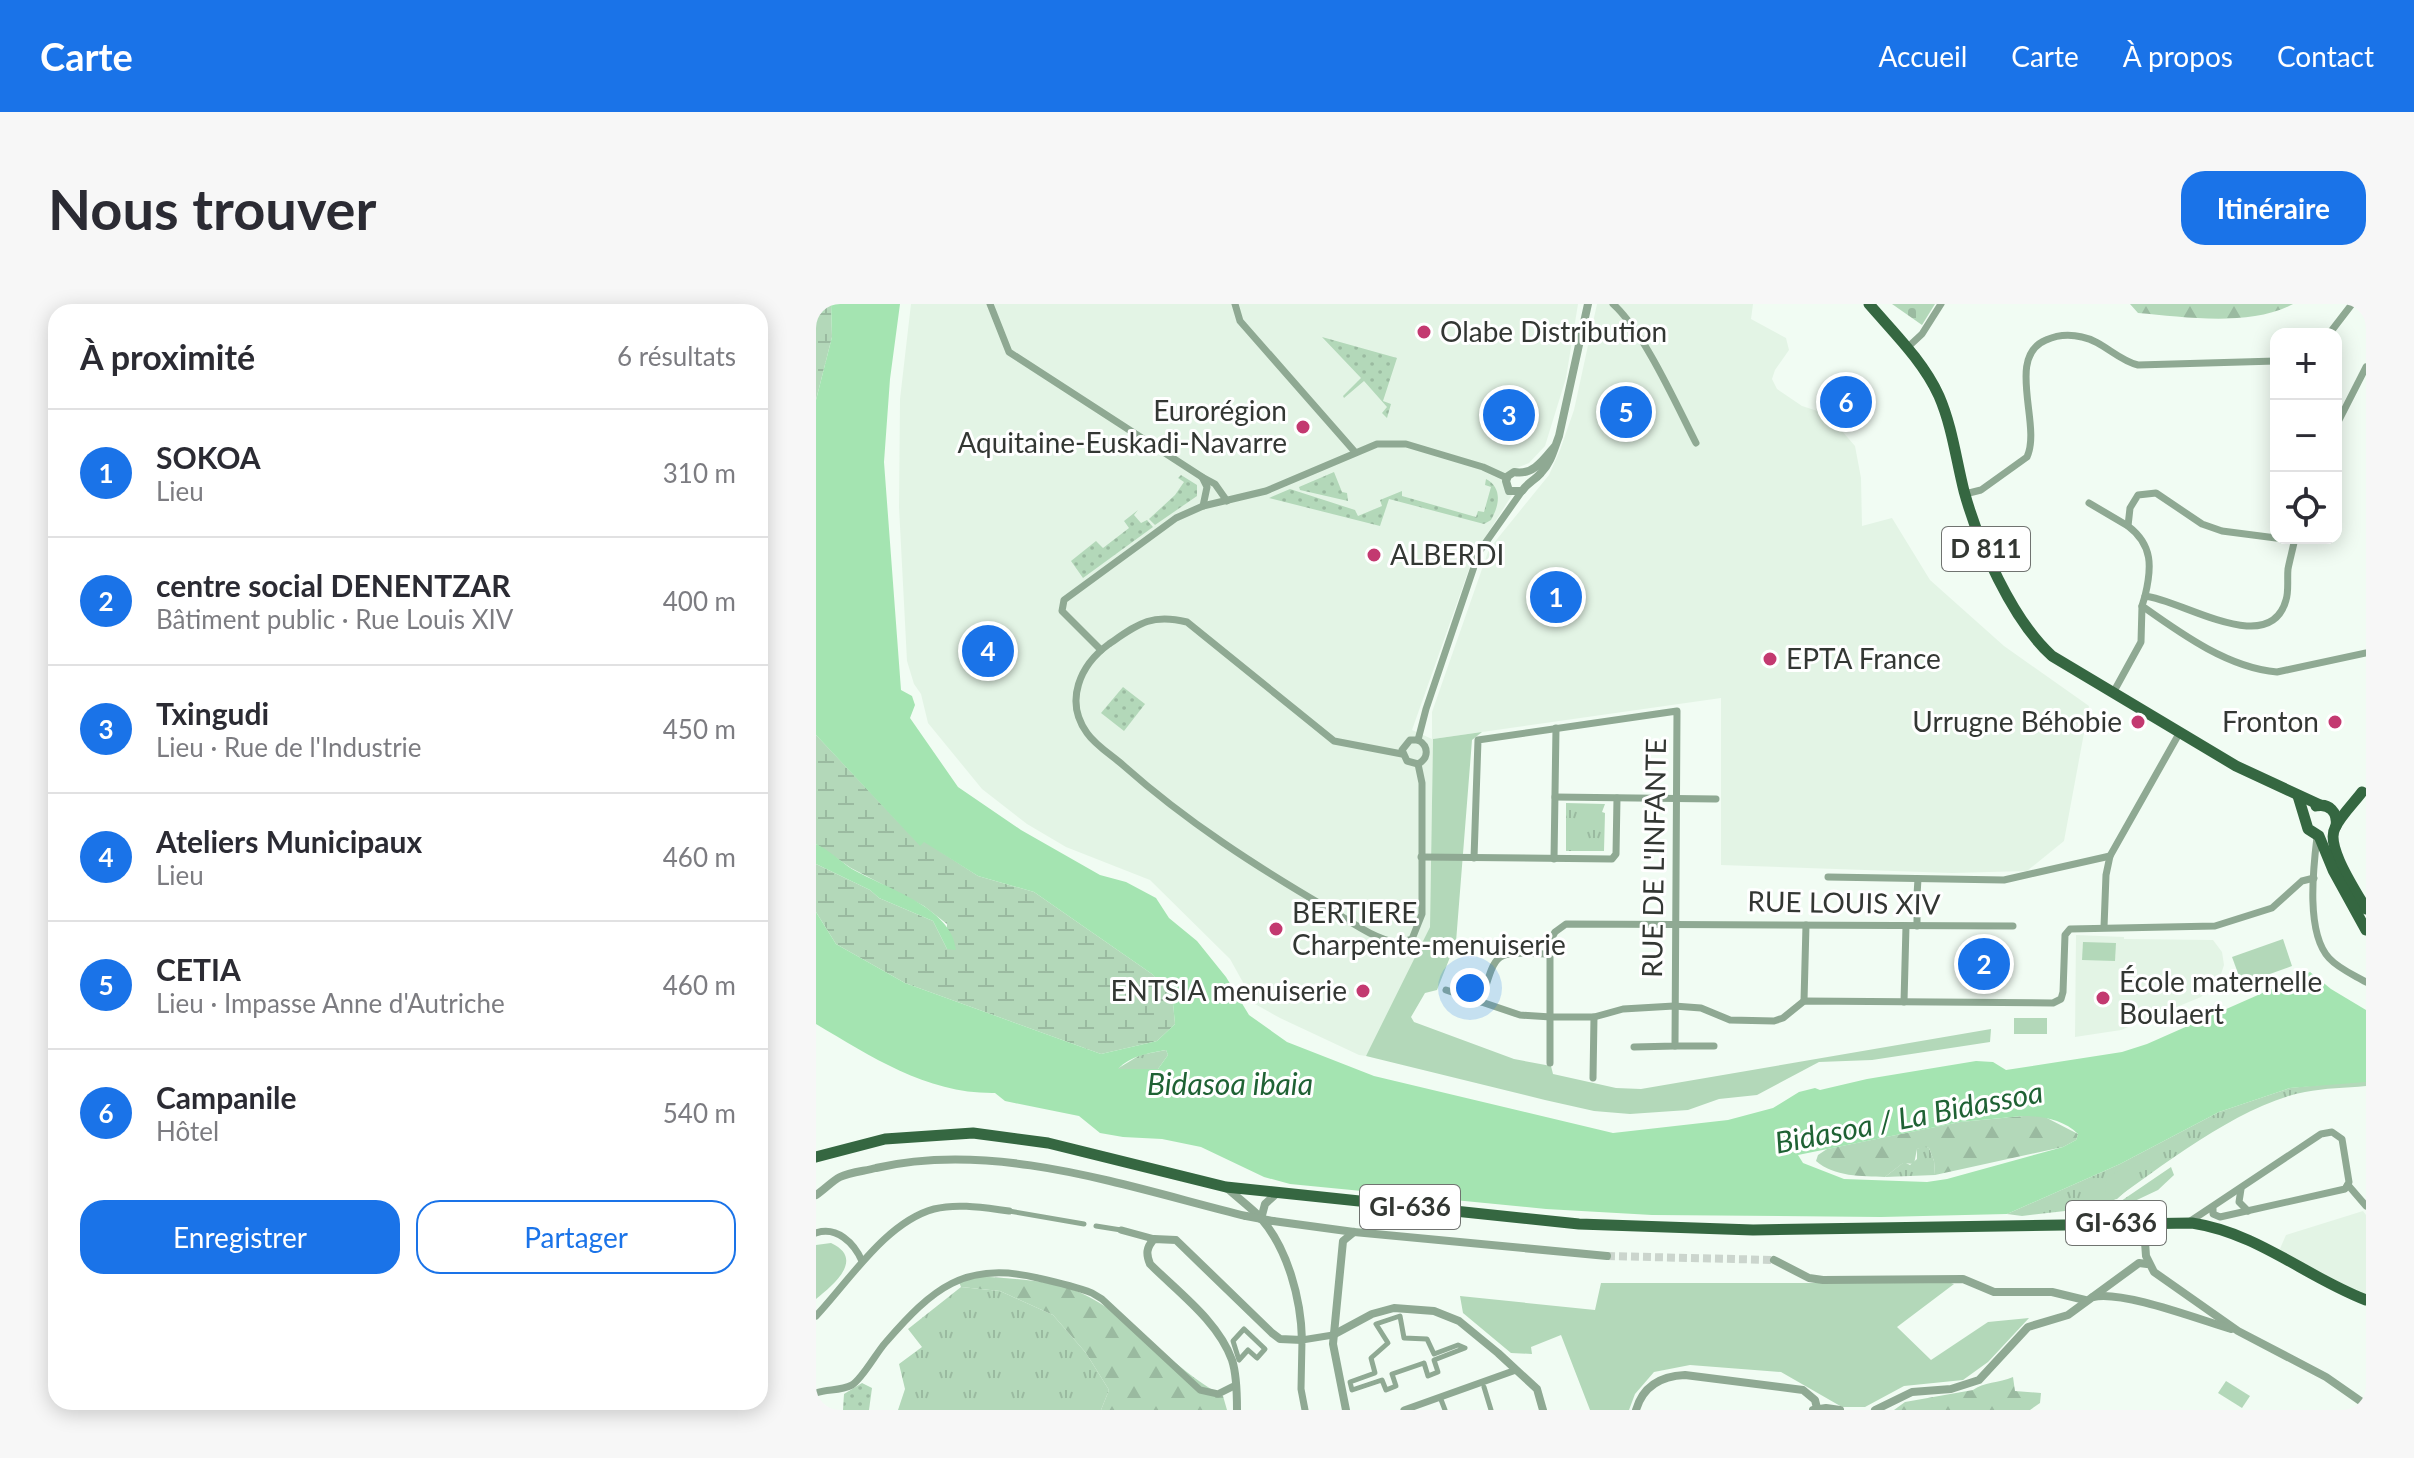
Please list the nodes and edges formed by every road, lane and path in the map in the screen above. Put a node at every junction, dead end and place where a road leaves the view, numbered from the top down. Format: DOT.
graph roads {
  1 [pos="990,304"];
  2 [pos="1235,304"];
  3 [pos="1586,304"];
  4 [pos="1613,304"];
  5 [pos="1869,304"];
  6 [pos="1941,304"];
  7 [pos="2352,304"];
  8 [pos="2334,328"];
  9 [pos="1908,347"];
  10 [pos="2270,361"];
  11 [pos="2366,367"];
  12 [pos="2342,414"];
  13 [pos="1696,443"];
  14 [pos="1355,452"];
  15 [pos="1202,477"];
  16 [pos="1507,478"];
  17 [pos="1523,483"];
  18 [pos="1509,491"];
  19 [pos="1965,494"];
  20 [pos="1227,501"];
  21 [pos="2089,503"];
  22 [pos="1203,506"];
  23 [pos="1510,507"];
  24 [pos="2128,526"];
  25 [pos="2270,537"];
  26 [pos="2294,544"];
  27 [pos="2145,596"];
  28 [pos="2142,606"];
  29 [pos="1101,650"];
  30 [pos="2366,653"];
  31 [pos="2113,693"];
  32 [pos="1556,728"];
  33 [pos="2180,732"];
  34 [pos="1418,740"];
  35 [pos="1402,754"];
  36 [pos="1418,764"];
  37 [pos="2364,791"];
  38 [pos="2298,796"];
  39 [pos="1555,797"];
  40 [pos="1617,798"];
  41 [pos="1676,798"];
  42 [pos="1716,799"];
  43 [pos="2323,805"];
  44 [pos="2306,819"];
  45 [pos="2335,828"];
  46 [pos="2318,836"];
  47 [pos="2110,856"];
  48 [pos="1421,857"];
  49 [pos="1474,858"];
  50 [pos="1554,859"];
  51 [pos="1828,877"];
  52 [pos="2314,878"];
  53 [pos="1918,879"];
  54 [pos="1917,895"];
  55 [pos="2366,909"];
  56 [pos="1917,913"];
  57 [pos="1675,923"];
  58 [pos="1806,925"];
  59 [pos="1906,926"];
  60 [pos="1917,926"];
  61 [pos="2013,926"];
  62 [pos="2104,927"];
  63 [pos="2366,930"];
  64 [pos="1549,954"];
  65 [pos="2366,982"];
  66 [pos="1446,990"];
  67 [pos="1804,1001"];
  68 [pos="1481,1002"];
  69 [pos="1904,1002"];
  70 [pos="1674,1006"];
  71 [pos="1551,1017"];
  72 [pos="1594,1017"];
  73 [pos="1675,1046"];
  74 [pos="1714,1046"];
  75 [pos="1634,1047"];
  76 [pos="1550,1063"];
  77 [pos="1593,1078"];
  78 [pos="816,1157"];
  79 [pos="2348,1185"];
  80 [pos="1226,1187"];
  81 [pos="2241,1189"];
  82 [pos="1276,1194"];
  83 [pos="816,1195"];
  84 [pos="2366,1206"];
  85 [pos="2213,1207"];
  86 [pos="1009,1211"];
  87 [pos="2248,1211"];
  88 [pos="1261,1219"];
  89 [pos="2185,1222"];
  90 [pos="1084,1224"];
  91 [pos="1096,1226"];
  92 [pos="2013,1227"];
  93 [pos="1328,1228"];
  94 [pos="2144,1228"];
  95 [pos="1121,1230"];
  96 [pos="2217,1230"];
  97 [pos="1354,1232"];
  98 [pos="816,1233"];
  99 [pos="1154,1239"];
  100 [pos="1343,1241"];
  101 [pos="1607,1256"];
  102 [pos="1774,1260"];
  103 [pos="862,1261"];
  104 [pos="2147,1264"];
  105 [pos="2085,1300"];
  106 [pos="2366,1303"];
  107 [pos="816,1316"];
  108 [pos="1376,1324"];
  109 [pos="2238,1331"];
  110 [pos="1333,1335"];
  111 [pos="1302,1340"];
  112 [pos="1233,1341"];
  113 [pos="1516,1370"];
  114 [pos="1234,1386"];
  115 [pos="1484,1387"];
  116 [pos="816,1393"];
  117 [pos="1440,1397"];
  118 [pos="2366,1405"];
  119 [pos="1815,1409"];
  120 [pos="1237,1410"];
  121 [pos="1305,1410"];
  122 [pos="1346,1410"];
  123 [pos="1400,1410"];
  124 [pos="1445,1410"];
  125 [pos="1491,1410"];
  126 [pos="1543,1410"];
  127 [pos="1636,1410"];
  128 [pos="1840,1410"];
  129 [pos="1875,1410"];
  1 -- 15 [label="street"];
  2 -- 14 [label="street"];
  3 -- 17 [label="street"];
  4 -- 13 [label="street"];
  5 -- 9 [label="main road, D 811"];
  6 -- 9 [label="street"];
  7 -- 8 [label="street"];
  9 -- 19 [label="main road, D 811"];
  10 -- 19 [label="street"];
  11 -- 12 [label="street"];
  14 -- 16 [label="street"];
  14 -- 20 [label="street"];
  15 -- 20 [label="street"];
  15 -- 22 [label="street"];
  16 -- 17 [label="street"];
  16 -- 18 [label="street"];
  17 -- 18 [label="street"];
  17 -- 23 [label="street"];
  18 -- 23 [label="street"];
  19 -- 31 [label="main road, D 811"];
  20 -- 22 [label="street"];
  21 -- 24 [label="street"];
  22 -- 29 [label="street"];
  23 -- 34 [label="street"];
  24 -- 25 [label="street"];
  24 -- 27 [label="street"];
  26 -- 27 [label="street"];
  27 -- 28 [label="street"];
  28 -- 30 [label="street"];
  28 -- 31 [label="street"];
  29 -- 35 [label="street"];
  29 -- 48 [label="street"];
  31 -- 33 [label="main road, D 811"];
  32 -- 39 [label="street"];
  32 -- 41 [label="street, RUE DE L'INFANTE"];
  32 -- 49 [label="street"];
  33 -- 38 [label="main road, D 811"];
  33 -- 47 [label="street"];
  34 -- 35 [label="street"];
  34 -- 36 [label="street"];
  35 -- 36 [label="street"];
  36 -- 48 [label="street"];
  37 -- 43 [label="main road"];
  37 -- 45 [label="main road"];
  38 -- 43 [label="main road, D 811"];
  38 -- 44 [label="main road"];
  39 -- 40 [label="street"];
  39 -- 50 [label="street"];
  40 -- 41 [label="street"];
  40 -- 50 [label="street"];
  41 -- 42 [label="street"];
  41 -- 57 [label="street, RUE DE L'INFANTE"];
  43 -- 44 [label="main road"];
  43 -- 45 [label="main road"];
  44 -- 46 [label="main road"];
  45 -- 46 [label="main road"];
  45 -- 55 [label="main road"];
  46 -- 52 [label="street"];
  46 -- 63 [label="main road"];
  47 -- 53 [label="street"];
  47 -- 62 [label="street"];
  48 -- 49 [label="street"];
  49 -- 50 [label="street"];
  51 -- 53 [label="street"];
  52 -- 62 [label="street"];
  52 -- 65 [label="street"];
  53 -- 54 [label="street"];
  56 -- 60 [label="street"];
  57 -- 58 [label="street, RUE LOUIS XIV"];
  57 -- 64 [label="street, RUE LOUIS XIV"];
  57 -- 70 [label="street, RUE DE L'INFANTE"];
  58 -- 59 [label="street, RUE LOUIS XIV"];
  58 -- 67 [label="street"];
  59 -- 60 [label="street, RUE LOUIS XIV"];
  59 -- 69 [label="street"];
  60 -- 61 [label="street, RUE LOUIS XIV"];
  62 -- 69 [label="street"];
  64 -- 68 [label="street"];
  64 -- 71 [label="street"];
  66 -- 68 [label="street"];
  67 -- 69 [label="street"];
  67 -- 70 [label="street"];
  68 -- 71 [label="street"];
  70 -- 72 [label="street"];
  70 -- 73 [label="street, RUE DE L'INFANTE"];
  71 -- 72 [label="street"];
  71 -- 76 [label="street"];
  72 -- 77 [label="street"];
  73 -- 74 [label="street"];
  73 -- 75 [label="street"];
  78 -- 80 [label="main road, GI-636"];
  79 -- 81 [label="street"];
  79 -- 84 [label="street"];
  79 -- 87 [label="street"];
  80 -- 82 [label="main road, GI-636"];
  80 -- 88 [label="street"];
  81 -- 85 [label="street"];
  81 -- 87 [label="street"];
  82 -- 88 [label="street"];
  82 -- 92 [label="main road, GI-636"];
  83 -- 93 [label="street, bridge"];
  85 -- 87 [label="street"];
  85 -- 89 [label="street"];
  86 -- 90 [label="street"];
  86 -- 103 [label="street"];
  88 -- 111 [label="street"];
  89 -- 92 [label="main road, GI-636"];
  89 -- 96 [label="main road, GI-636"];
  91 -- 95 [label="street"];
  92 -- 94 [label="main road, GI-636"];
  93 -- 97 [label="street"];
  93 -- 100 [label="street"];
  94 -- 96 [label="main road, GI-636"];
  94 -- 104 [label="street"];
  95 -- 99 [label="street"];
  96 -- 106 [label="main road, GI-636"];
  97 -- 100 [label="street"];
  97 -- 101 [label="street"];
  98 -- 103 [label="street"];
  99 -- 111 [label="street"];
  99 -- 114 [label="street"];
  100 -- 110 [label="street"];
  102 -- 105 [label="street"];
  103 -- 107 [label="street"];
  104 -- 105 [label="street"];
  104 -- 109 [label="street"];
  105 -- 109 [label="street"];
  105 -- 129 [label="street"];
  108 -- 108 [label="street"];
  109 -- 118 [label="street"];
  110 -- 111 [label="street"];
  110 -- 113 [label="street"];
  110 -- 122 [label="street"];
  111 -- 121 [label="street"];
  112 -- 112 [label="street"];
  113 -- 117 [label="street"];
  113 -- 126 [label="street"];
  114 -- 116 [label="street"];
  114 -- 120 [label="street"];
  115 -- 125 [label="street"];
  117 -- 123 [label="street"];
  117 -- 124 [label="street"];
  119 -- 127 [label="street"];
  119 -- 128 [label="street"];
}
